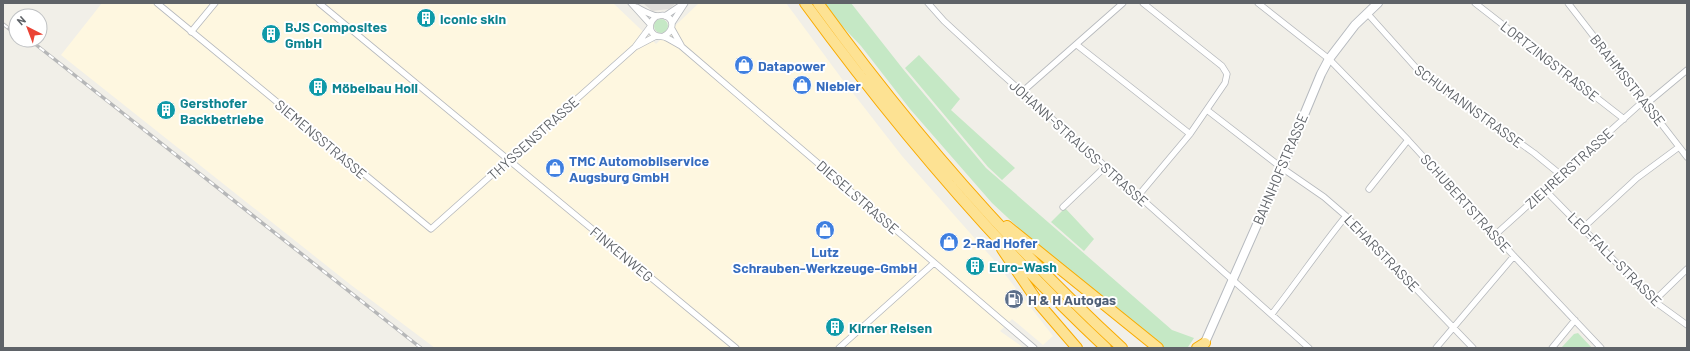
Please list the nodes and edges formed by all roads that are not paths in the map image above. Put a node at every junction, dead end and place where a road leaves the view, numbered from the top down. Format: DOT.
graph roads {
  1 [pos="157,3"];
  2 [pos="215,3"];
  3 [pos="319,3"];
  4 [pos="631,3"];
  5 [pos="685,3"];
  6 [pos="805,3"];
  7 [pos="818,3"];
  8 [pos="1123,3"];
  9 [pos="1143,3"];
  10 [pos="1258,3"];
  11 [pos="1378,3"];
  12 [pos="1475,3"];
  13 [pos="1568,3"];
  14 [pos="931,4"];
  15 [pos="636,7"];
  16 [pos="1367,13"];
  17 [pos="657,16"];
  18 [pos="665,16"];
  19 [pos="650,26"];
  20 [pos="672,26"];
  21 [pos="191,32"];
  22 [pos="656,36"];
  23 [pos="664,36"];
  24 [pos="1077,44"];
  25 [pos="681,46"];
  26 [pos="636,47"];
  27 [pos="1330,59"];
  28 [pos="1687,70"];
  29 [pos="1022,92"];
  30 [pos="1645,103"];
  31 [pos="1207,110"];
  32 [pos="1624,119"];
  33 [pos="1190,134"];
  34 [pos="1408,140"];
  35 [pos="1679,147"];
  36 [pos="1687,157"];
  37 [pos="509,160"];
  38 [pos="1106,167"];
  39 [pos="1282,168"];
  40 [pos="1561,175"];
  41 [pos="1369,189"];
  42 [pos="1545,190"];
  43 [pos="1138,196"];
  44 [pos="980,205"];
  45 [pos="1063,207"];
  46 [pos="1346,216"];
  47 [pos="1584,227"];
  48 [pos="989,229"];
  49 [pos="431,230"];
  50 [pos="1495,235"];
  51 [pos="1514,256"];
  52 [pos="934,263"];
  53 [pos="1687,269"];
  54 [pos="1233,279"];
  55 [pos="1654,301"];
  56 [pos="1272,314"];
  57 [pos="1575,320"];
  58 [pos="1687,325"];
  59 [pos="1454,327"];
  60 [pos="1202,346"];
  61 [pos="736,348"];
  62 [pos="839,348"];
  63 [pos="1034,348"];
  64 [pos="1077,348"];
  65 [pos="1106,348"];
  66 [pos="1122,348"];
  67 [pos="1158,348"];
  68 [pos="1309,348"];
  69 [pos="1436,348"];
  70 [pos="1473,348"];
  71 [pos="1552,348"];
  72 [pos="1601,348"];
  1 -- 21 [label="street, SIEMENSSTRASSE"];
  2 -- 21 [label="street"];
  3 -- 37 [label="street, FINKENWEG"];
  4 -- 15 [label="street"];
  5 -- 18 [label="street"];
  5 -- 20 [label="street"];
  6 -- 48 [label="highway"];
  7 -- 44 [label="highway"];
  8 -- 24 [label="street"];
  9 -- 31 [label="street"];
  10 -- 27 [label="street, SCHUBERTSTRASSE"];
  11 -- 16 [label="main road, BAHNHOFSTRASSE"];
  12 -- 32 [label="street, LORTZINGSTRASSE"];
  13 -- 30 [label="street, BRAHMSSTRASSE"];
  14 -- 29 [label="street, JOHANN-STRAUSS-STRASSE"];
  15 -- 17 [label="street"];
  15 -- 19 [label="street"];
  16 -- 27 [label="main road, BAHNHOFSTRASSE"];
  16 -- 40 [label="street, SCHUMANNSTRASSE"];
  17 -- 18 [label="street"];
  17 -- 19 [label="street"];
  18 -- 20 [label="street, DIESELSTRASSE"];
  19 -- 22 [label="street"];
  19 -- 26 [label="street, THYSSENSTRASSE"];
  20 -- 23 [label="street"];
  20 -- 25 [label="street, DIESELSTRASSE"];
  21 -- 49 [label="street, SIEMENSSTRASSE"];
  22 -- 23 [label="street"];
  22 -- 26 [label="street, THYSSENSTRASSE"];
  23 -- 25 [label="street, DIESELSTRASSE"];
  24 -- 29 [label="street"];
  24 -- 33 [label="street"];
  25 -- 52 [label="street, DIESELSTRASSE"];
  26 -- 37 [label="street, THYSSENSTRASSE"];
  27 -- 34 [label="street, SCHUBERTSTRASSE"];
  27 -- 39 [label="main road, BAHNHOFSTRASSE"];
  28 -- 30 [label="street, ZIEHRERSTRASSE"];
  29 -- 38 [label="street, JOHANN-STRAUSS-STRASSE"];
  30 -- 32 [label="street, ZIEHRERSTRASSE"];
  30 -- 35 [label="street, BRAHMSSTRASSE"];
  31 -- 33 [label="street"];
  31 -- 39 [label="street, LEHARSTRASSE"];
  32 -- 40 [label="street, ZIEHRERSTRASSE"];
  33 -- 43 [label="street"];
  34 -- 41 [label="street"];
  34 -- 50 [label="street, SCHUBERTSTRASSE"];
  35 -- 36 [label="street, BRAHMSSTRASSE"];
  35 -- 47 [label="street"];
  37 -- 49 [label="street, THYSSENSTRASSE"];
  37 -- 61 [label="street, FINKENWEG"];
  38 -- 43 [label="street, JOHANN-STRAUSS-STRASSE"];
  38 -- 45 [label="street"];
  39 -- 46 [label="street, LEHARSTRASSE"];
  39 -- 54 [label="main road, BAHNHOFSTRASSE"];
  40 -- 42 [label="street, ZIEHRERSTRASSE"];
  42 -- 47 [label="street, LEO-FALL-STRASSE"];
  42 -- 50 [label="street, ZIEHRERSTRASSE"];
  43 -- 54 [label="street, JOHANN-STRAUSS-STRASSE"];
  44 -- 66 [label="highway"];
  44 -- 67 [label="highway"];
  46 -- 56 [label="street"];
  46 -- 59 [label="street, LEHARSTRASSE"];
  47 -- 55 [label="street, LEO-FALL-STRASSE"];
  48 -- 64 [label="highway"];
  48 -- 65 [label="highway"];
  50 -- 51 [label="street, SCHUBERTSTRASSE"];
  51 -- 57 [label="street, SCHUBERTSTRASSE"];
  51 -- 59 [label="street"];
  52 -- 62 [label="street"];
  52 -- 63 [label="street, DIESELSTRASSE"];
  53 -- 55 [label="street"];
  54 -- 56 [label="street, JOHANN-STRAUSS-STRASSE"];
  54 -- 60 [label="main road, BAHNHOFSTRASSE"];
  55 -- 58 [label="street, LEO-FALL-STRASSE"];
  56 -- 68 [label="street, JOHANN-STRAUSS-STRASSE"];
  57 -- 71 [label="street"];
  57 -- 72 [label="street, SCHUBERTSTRASSE"];
  59 -- 69 [label="street"];
  59 -- 70 [label="street, LEHARSTRASSE"];
}
